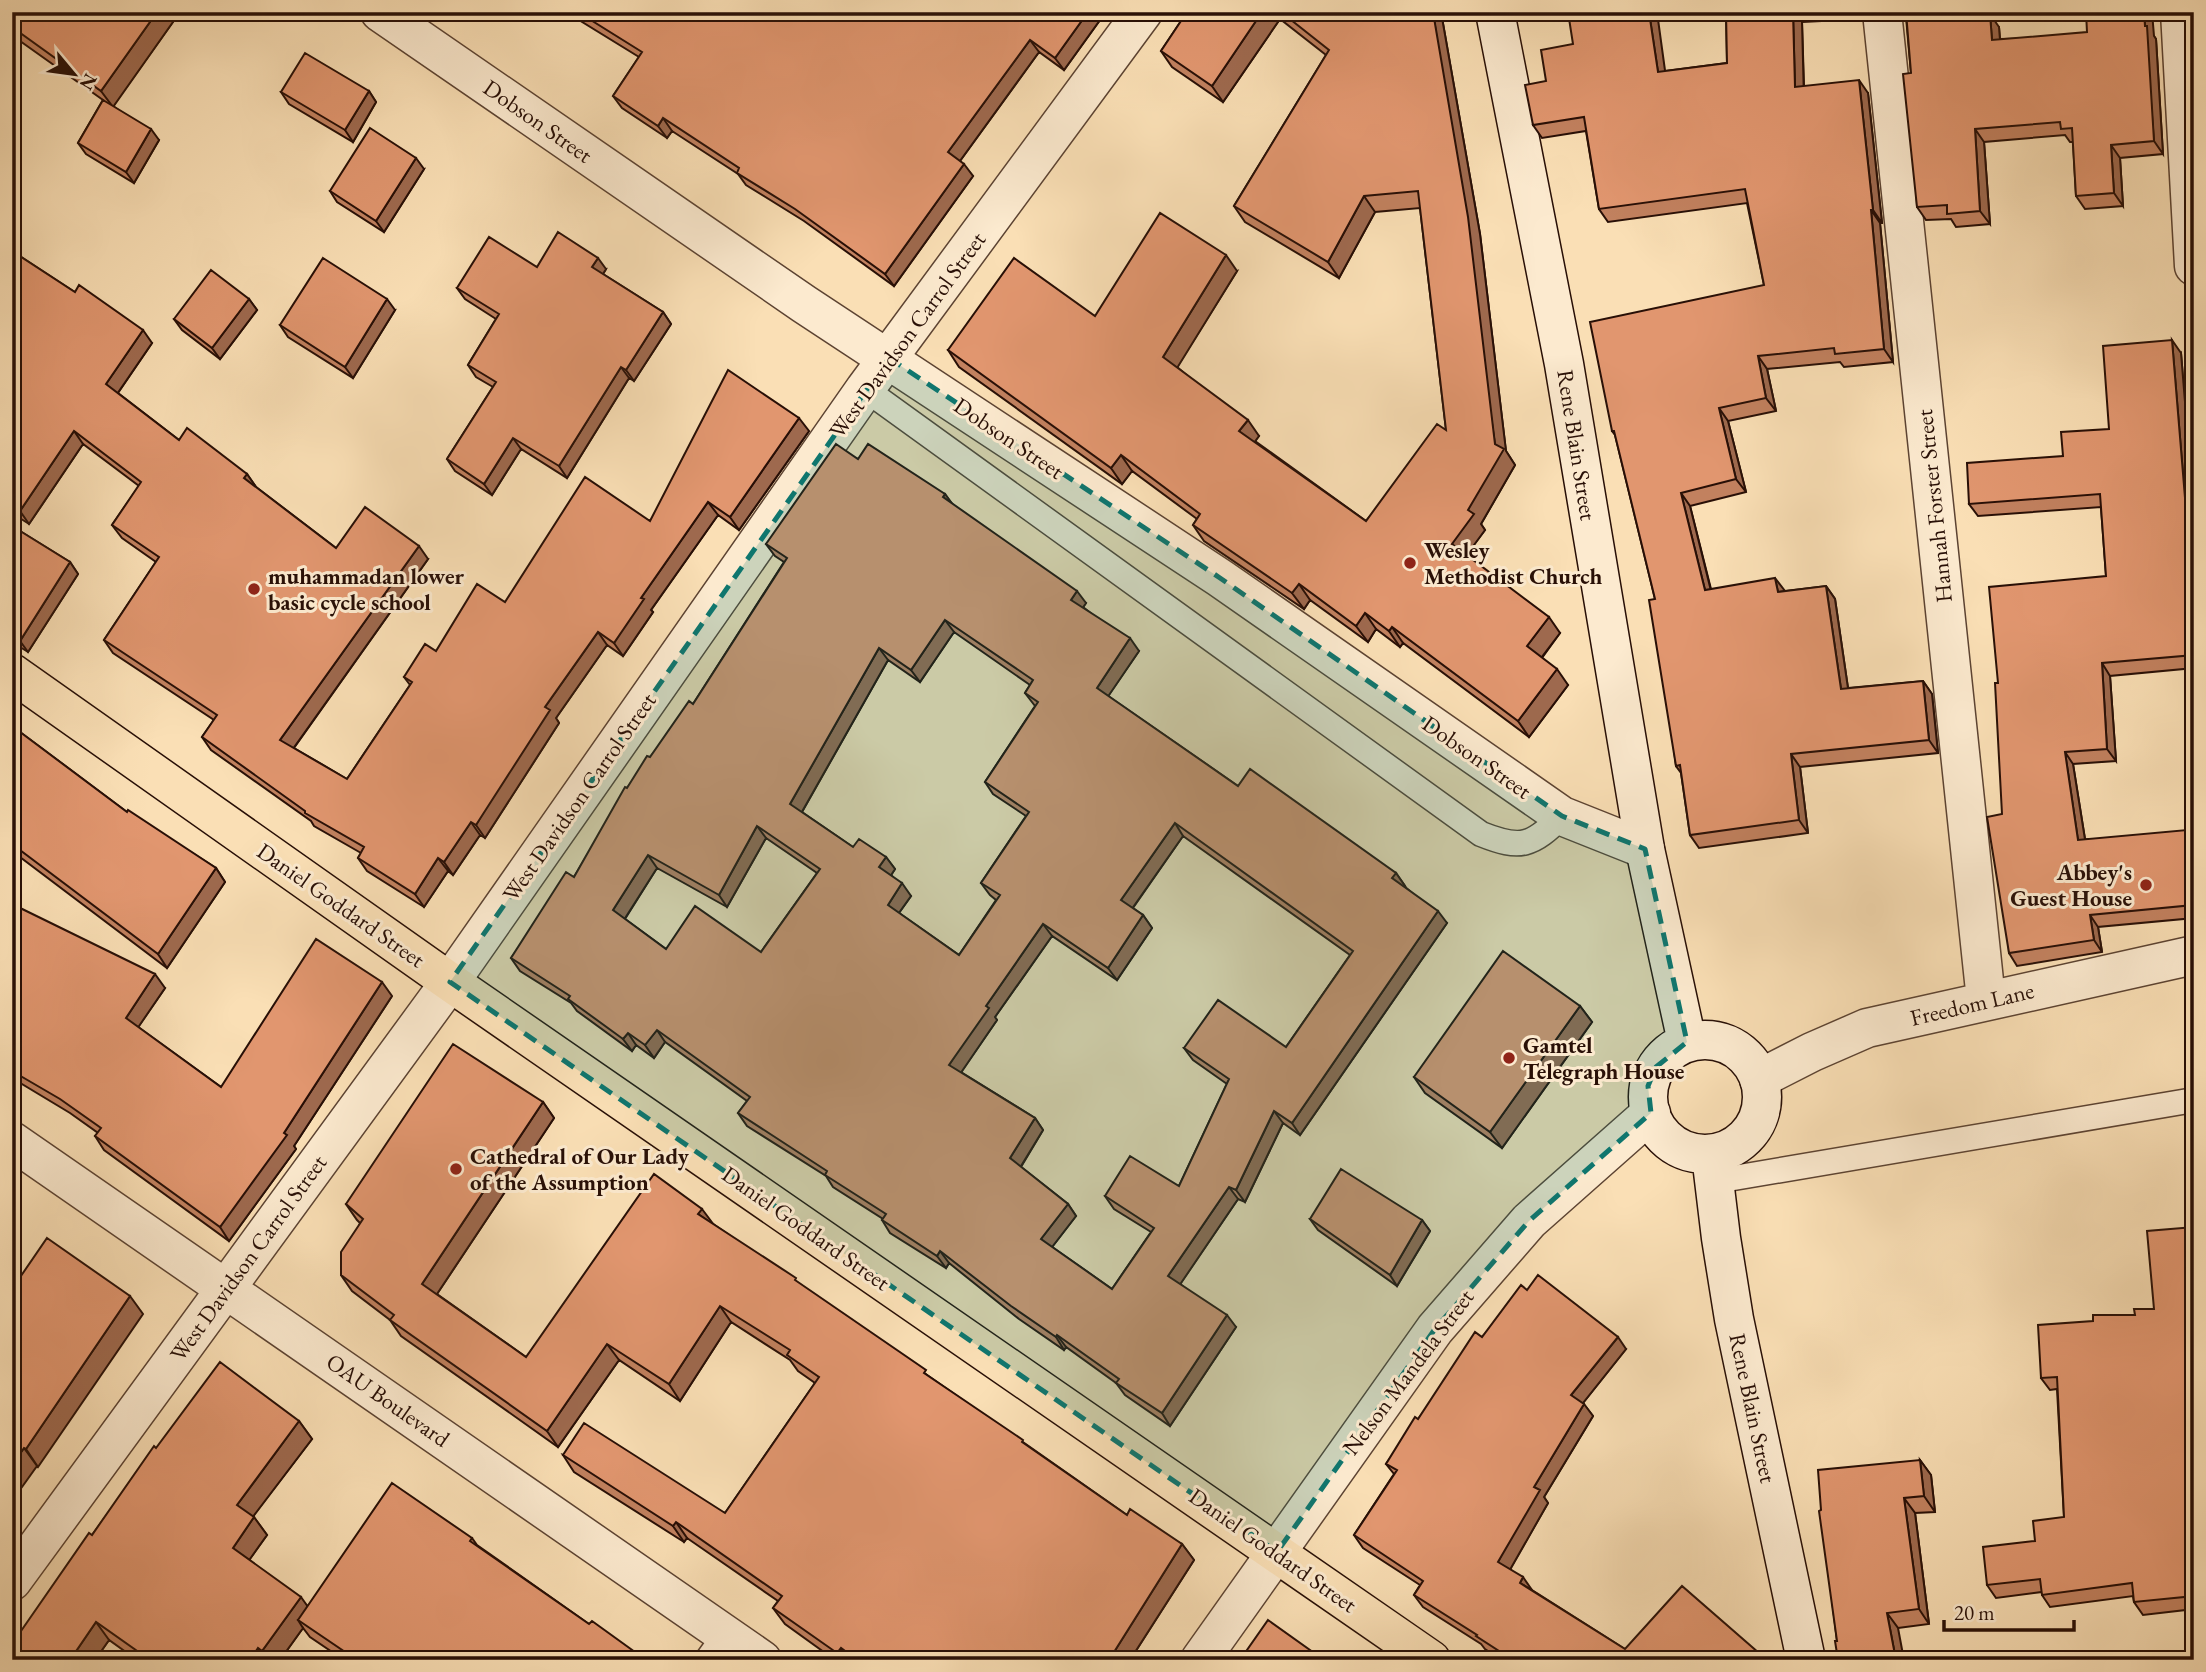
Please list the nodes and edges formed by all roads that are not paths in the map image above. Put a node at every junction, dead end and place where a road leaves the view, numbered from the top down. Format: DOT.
graph roads {
  1 [pos="380,12"];
  2 [pos="1143,12"];
  3 [pos="1495,12"];
  4 [pos="1882,12"];
  5 [pos="2180,12"];
  6 [pos="2194,266"];
  7 [pos="888,358"];
  8 [pos="865,389"];
  9 [pos="12,673"];
  10 [pos="1562,816"];
  11 [pos="1645,849"];
  12 [pos="2194,955"];
  13 [pos="450,982"];
  14 [pos="1986,1000"];
  15 [pos="1688,1042"];
  16 [pos="1759,1079"];
  17 [pos="2194,1100"];
  18 [pos="1651,1113"];
  19 [pos="12,1141"];
  20 [pos="1713,1168"];
  21 [pos="226,1288"];
  22 [pos="1277,1552"];
  23 [pos="12,1581"];
  24 [pos="716,1647"];
  25 [pos="762,1660"];
  26 [pos="1200,1660"];
  27 [pos="1431,1660"];
  28 [pos="1806,1660"];
  1 -- 7 [label="street, Dobson Street"];
  2 -- 7 [label="street, West Davidson Carrol Street"];
  3 -- 11 [label="street, Rene Blain Street"];
  4 -- 14 [label="street, Hannah Forster Street"];
  5 -- 6 [label="street"];
  7 -- 8 [label="street, West Davidson Carrol Street"];
  7 -- 10 [label="street, Dobson Street"];
  8 -- 10 [label="lane"];
  8 -- 13 [label="street, West Davidson Carrol Street"];
  9 -- 13 [label="highway, Daniel Goddard Street"];
  10 -- 11 [label="street, Dobson Street"];
  11 -- 15 [label="street, Rene Blain Street"];
  12 -- 14 [label="street, Freedom Lane"];
  13 -- 21 [label="street, West Davidson Carrol Street"];
  13 -- 22 [label="highway, Daniel Goddard Street"];
  14 -- 16 [label="street, Freedom Lane"];
  15 -- 16 [label="street"];
  15 -- 18 [label="street"];
  16 -- 20 [label="street"];
  17 -- 20 [label="lane"];
  18 -- 20 [label="street"];
  18 -- 22 [label="street, Nelson Mandela Street"];
  19 -- 21 [label="street, OAU Boulevard"];
  20 -- 28 [label="street, Rene Blain Street"];
  21 -- 23 [label="street, West Davidson Carrol Street"];
  21 -- 24 [label="street, OAU Boulevard"];
  22 -- 26 [label="street, Nelson Mandela Street"];
  22 -- 27 [label="highway, Daniel Goddard Street"];
  24 -- 25 [label="street, OAU Boulevard"];
}
